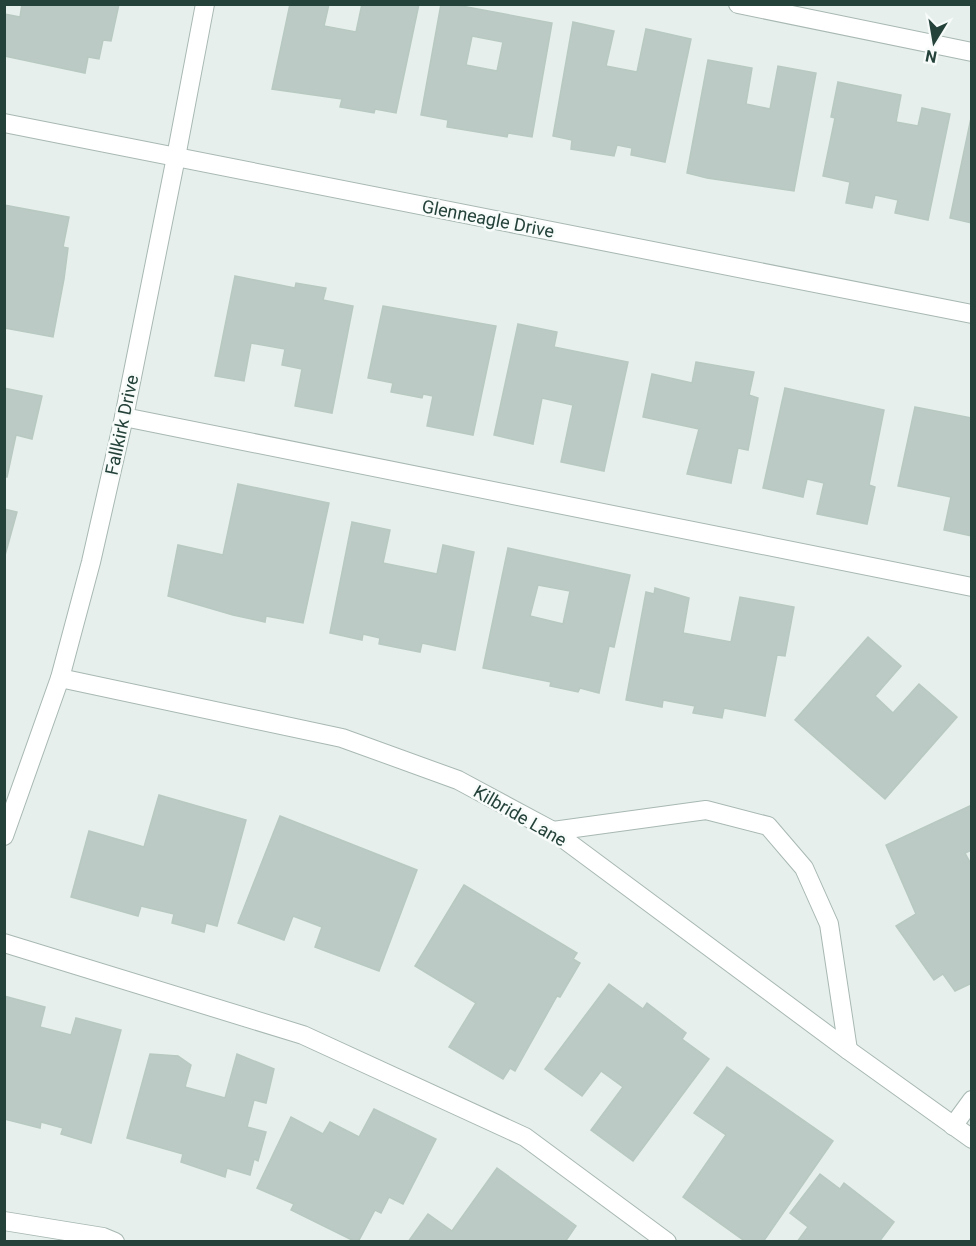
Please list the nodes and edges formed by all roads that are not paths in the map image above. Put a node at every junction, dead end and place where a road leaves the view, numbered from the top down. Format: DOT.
graph roads {
  1 [pos="205,4"];
  2 [pos="738,4"];
  3 [pos="972,52"];
  4 [pos="4,123"];
  5 [pos="176,157"];
  6 [pos="972,314"];
  7 [pos="124,417"];
  8 [pos="972,587"];
  9 [pos="60,678"];
  10 [pos="553,831"];
  11 [pos="4,836"];
  12 [pos="4,943"];
  13 [pos="848,1050"];
  14 [pos="972,1100"];
  15 [pos="953,1126"];
  16 [pos="972,1139"];
  17 [pos="4,1221"];
  18 [pos="115,1242"];
  19 [pos="667,1242"];
  1 -- 5 [label="street, Fallkirk Drive"];
  2 -- 3 [label="street"];
  4 -- 5 [label="street, Glenneagle Drive"];
  5 -- 6 [label="street, Glenneagle Drive"];
  5 -- 7 [label="street, Fallkirk Drive"];
  7 -- 8 [label="street"];
  7 -- 9 [label="street, Fallkirk Drive"];
  9 -- 10 [label="street, Kilbride Lane"];
  9 -- 11 [label="street, Fallkirk Drive"];
  10 -- 13 [label="street, Kilbride Lane"];
  10 -- 13 [label="street"];
  12 -- 19 [label="street"];
  13 -- 15 [label="street, Kilbride Lane"];
  14 -- 15 [label="street"];
  15 -- 16 [label="street, Kilbride Lane"];
  17 -- 18 [label="street"];
}
